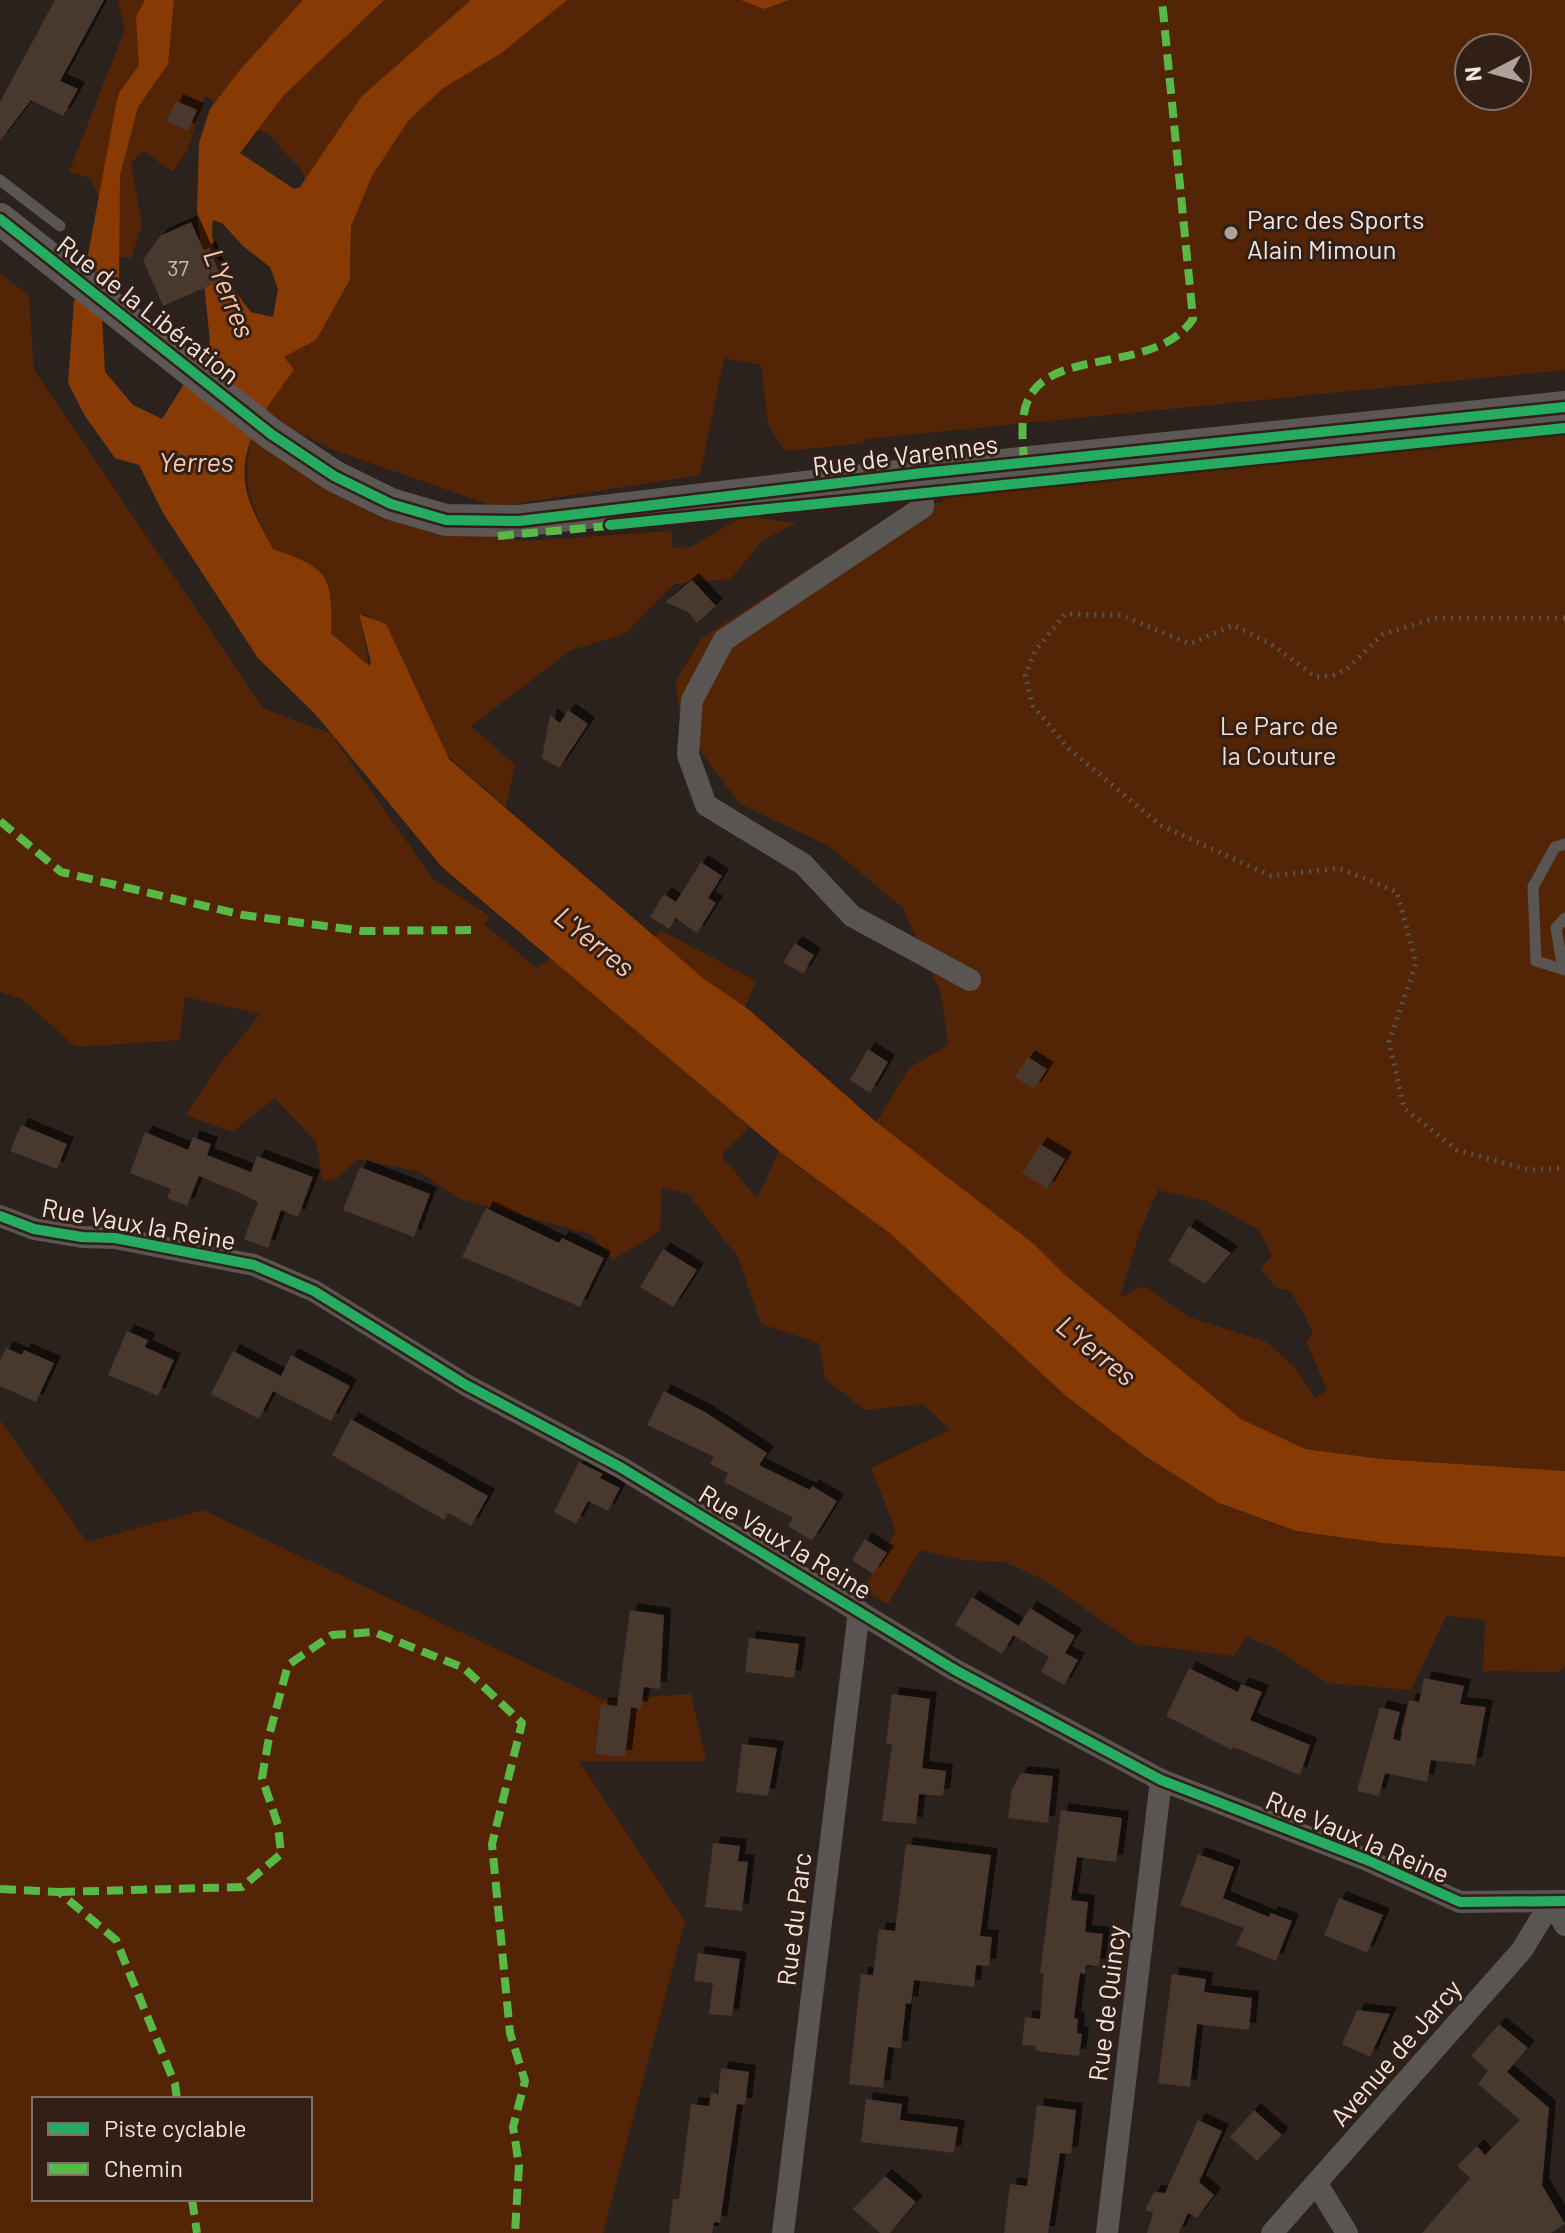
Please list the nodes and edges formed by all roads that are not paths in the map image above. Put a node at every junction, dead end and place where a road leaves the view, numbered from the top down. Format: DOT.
graph roads {
  1 [pos="0,180"];
  2 [pos="0,219"];
  3 [pos="60,226"];
  4 [pos="1565,407"];
  5 [pos="271,434"];
  6 [pos="923,473"];
  7 [pos="1565,844"];
  8 [pos="1565,918"];
  9 [pos="1564,970"];
  10 [pos="970,980"];
  11 [pos="0,1216"];
  12 [pos="859,1611"];
  13 [pos="1161,1780"];
  14 [pos="1558,1902"];
  15 [pos="1565,1925"];
  16 [pos="1317,2184"];
  17 [pos="783,2233"];
  18 [pos="1107,2233"];
  19 [pos="1272,2233"];
  20 [pos="1347,2233"];
  1 -- 3 [label="lane, Rue de la Libération"];
  2 -- 5 [label="street, Rue de la Libération"];
  4 -- 6 [label="street, Rue de Varennes"];
  5 -- 6 [label="street, Rue de Varennes"];
  6 -- 10 [label="street"];
  7 -- 9 [label="lane"];
  8 -- 9 [label="lane"];
  11 -- 12 [label="street, Rue Vaux la Reine"];
  12 -- 13 [label="street, Rue Vaux la Reine"];
  12 -- 17 [label="street, Rue du Parc"];
  13 -- 14 [label="street, Rue Vaux la Reine"];
  13 -- 18 [label="street, Rue de Quincy"];
  14 -- 15 [label="street"];
  14 -- 16 [label="street, Avenue de Jarcy"];
  16 -- 19 [label="street, Avenue de Jarcy"];
  16 -- 20 [label="street"];
}
